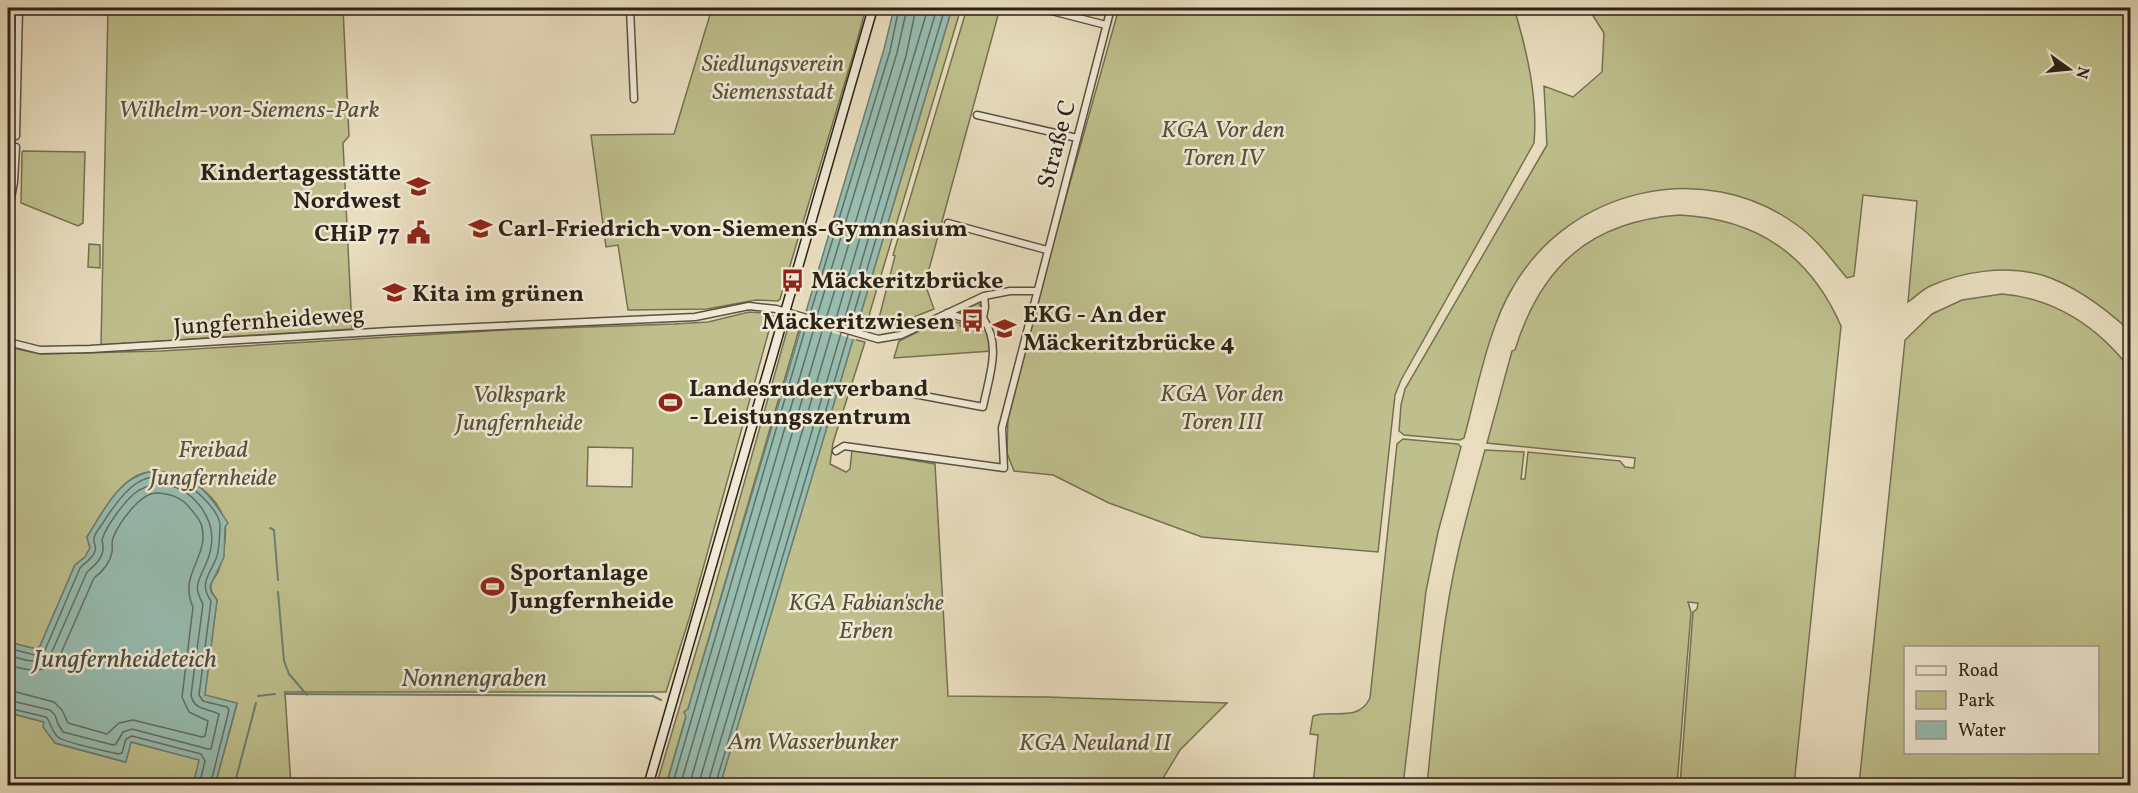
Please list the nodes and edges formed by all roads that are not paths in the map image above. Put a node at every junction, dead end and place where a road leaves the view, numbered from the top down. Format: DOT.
graph roads {
  1 [pos="20,8"];
  2 [pos="630,8"];
  3 [pos="873,8"];
  4 [pos="1040,8"];
  5 [pos="1111,8"];
  6 [pos="1106,25"];
  7 [pos="8,56"];
  8 [pos="18,56"];
  9 [pos="634,99"];
  10 [pos="977,115"];
  11 [pos="16,136"];
  12 [pos="1077,138"];
  13 [pos="16,147"];
  14 [pos="8,210"];
  15 [pos="948,223"];
  16 [pos="1047,250"];
  17 [pos="1037,291"];
  18 [pos="984,296"];
  19 [pos="788,313"];
  20 [pos="947,313"];
  21 [pos="983,318"];
  22 [pos="8,342"];
  23 [pos="892,391"];
  24 [pos="836,451"];
  25 [pos="648,786"];
  1 -- 8 [label="street"];
  2 -- 9 [label="street"];
  3 -- 19 [label="main road"];
  4 -- 6 [label="street"];
  5 -- 6 [label="street, Straße C"];
  6 -- 12 [label="street, Straße C"];
  7 -- 8 [label="street"];
  8 -- 11 [label="street"];
  10 -- 12 [label="street"];
  12 -- 16 [label="street, Straße C"];
  13 -- 14 [label="street"];
  15 -- 16 [label="street"];
  16 -- 17 [label="street, Straße C"];
  17 -- 18 [label="street, Jungfernheideweg"];
  17 -- 24 [label="street, Straße C"];
  18 -- 20 [label="street, Jungfernheideweg"];
  18 -- 21 [label="street"];
  19 -- 20 [label="street, Jungfernheideweg"];
  19 -- 22 [label="street, Jungfernheideweg"];
  19 -- 25 [label="main road"];
  20 -- 21 [label="street"];
  21 -- 23 [label="street"];
}
